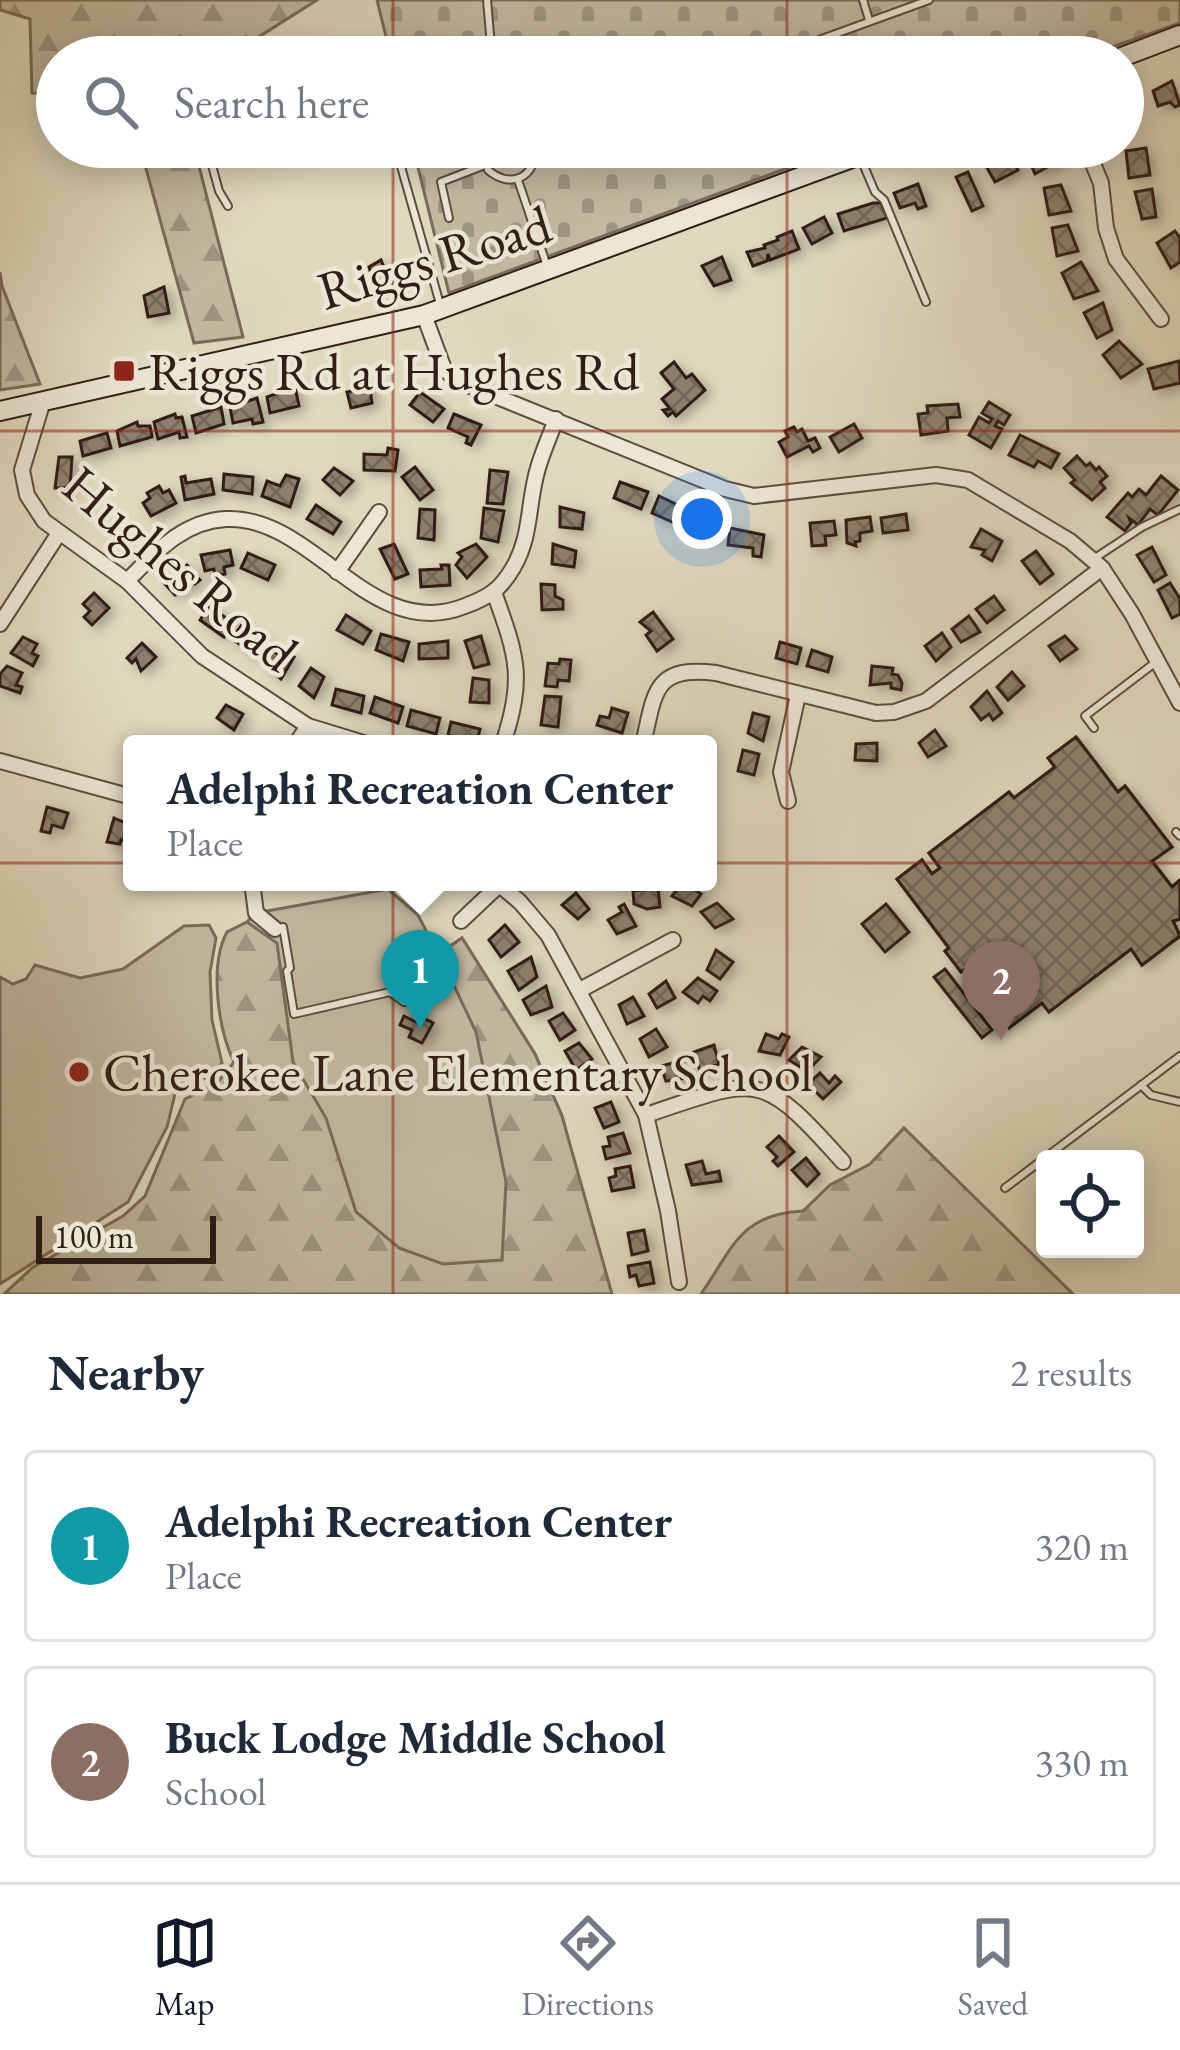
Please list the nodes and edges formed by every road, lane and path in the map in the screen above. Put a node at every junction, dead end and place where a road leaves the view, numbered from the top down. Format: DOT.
graph roads {
  1 [pos="487,0"];
  2 [pos="863,0"];
  3 [pos="929,0"];
  4 [pos="869,20"];
  5 [pos="1180,35"];
  6 [pos="490,36"];
  7 [pos="827,36"];
  8 [pos="1144,49"];
  9 [pos="213,168"];
  10 [pos="401,168"];
  11 [pos="476,168"];
  12 [pos="487,168"];
  13 [pos="532,168"];
  14 [pos="825,168"];
  15 [pos="865,168"];
  16 [pos="1094,168"];
  17 [pos="518,180"];
  18 [pos="229,206"];
  19 [pos="449,218"];
  20 [pos="549,272"];
  21 [pos="926,302"];
  22 [pos="433,313"];
  23 [pos="1161,319"];
  24 [pos="44,401"];
  25 [pos="0,411"];
  26 [pos="556,419"];
  27 [pos="1180,508"];
  28 [pos="379,512"];
  29 [pos="58,533"];
  30 [pos="1098,564"];
  31 [pos="338,572"];
  32 [pos="127,580"];
  33 [pos="495,595"];
  34 [pos="0,624"];
  35 [pos="1158,661"];
  36 [pos="798,695"];
  37 [pos="1180,703"];
  38 [pos="308,726"];
  39 [pos="1094,728"];
  40 [pos="302,735"];
  41 [pos="320,735"];
  42 [pos="338,735"];
  43 [pos="506,735"];
  44 [pos="645,735"];
  45 [pos="0,761"];
  46 [pos="123,795"];
  47 [pos="788,801"];
  48 [pos="253,891"];
  49 [pos="491,891"];
  50 [pos="505,891"];
  51 [pos="460,921"];
  52 [pos="275,929"];
  53 [pos="673,940"];
  54 [pos="580,990"];
  55 [pos="427,1005"];
  56 [pos="1180,1056"];
  57 [pos="1141,1085"];
  58 [pos="1180,1102"];
  59 [pos="646,1114"];
  60 [pos="843,1162"];
  61 [pos="1005,1188"];
  62 [pos="679,1282"];
  1 -- 6 [label="lane"];
  2 -- 4 [label="lane"];
  3 -- 4 [label="lane"];
  4 -- 7 [label="lane"];
  5 -- 8 [label="main road"];
  9 -- 18 [label="lane"];
  10 -- 22 [label="lane"];
  11 -- 19 [label="lane"];
  12 -- 17 [label="lane"];
  13 -- 17 [label="lane"];
  14 -- 20 [label="main road, Riggs Road"];
  15 -- 21 [label="lane"];
  16 -- 23 [label="street"];
  17 -- 20 [label="lane"];
  20 -- 22 [label="main road, Riggs Road"];
  22 -- 24 [label="main road, Riggs Road"];
  22 -- 26 [label="street"];
  24 -- 25 [label="main road, Riggs Road"];
  24 -- 29 [label="street, Hughes Road"];
  26 -- 30 [label="street"];
  26 -- 33 [label="street"];
  27 -- 30 [label="lane"];
  28 -- 31 [label="street"];
  29 -- 32 [label="street, Hughes Road"];
  29 -- 34 [label="street"];
  30 -- 35 [label="street"];
  30 -- 36 [label="street"];
  31 -- 32 [label="street"];
  31 -- 33 [label="street"];
  32 -- 38 [label="street, Hughes Road"];
  33 -- 43 [label="street"];
  35 -- 37 [label="street"];
  35 -- 39 [label="lane"];
  36 -- 44 [label="street"];
  36 -- 47 [label="street"];
  38 -- 40 [label="street"];
  38 -- 41 [label="street"];
  38 -- 42 [label="street, Hughes Road"];
  45 -- 46 [label="street"];
  48 -- 52 [label="street"];
  49 -- 51 [label="street"];
  50 -- 54 [label="street"];
  52 -- 55 [label="lane"];
  53 -- 54 [label="street"];
  54 -- 59 [label="street"];
  56 -- 57 [label="lane"];
  57 -- 58 [label="lane"];
  57 -- 61 [label="lane"];
  59 -- 60 [label="street"];
  59 -- 62 [label="street"];
}
